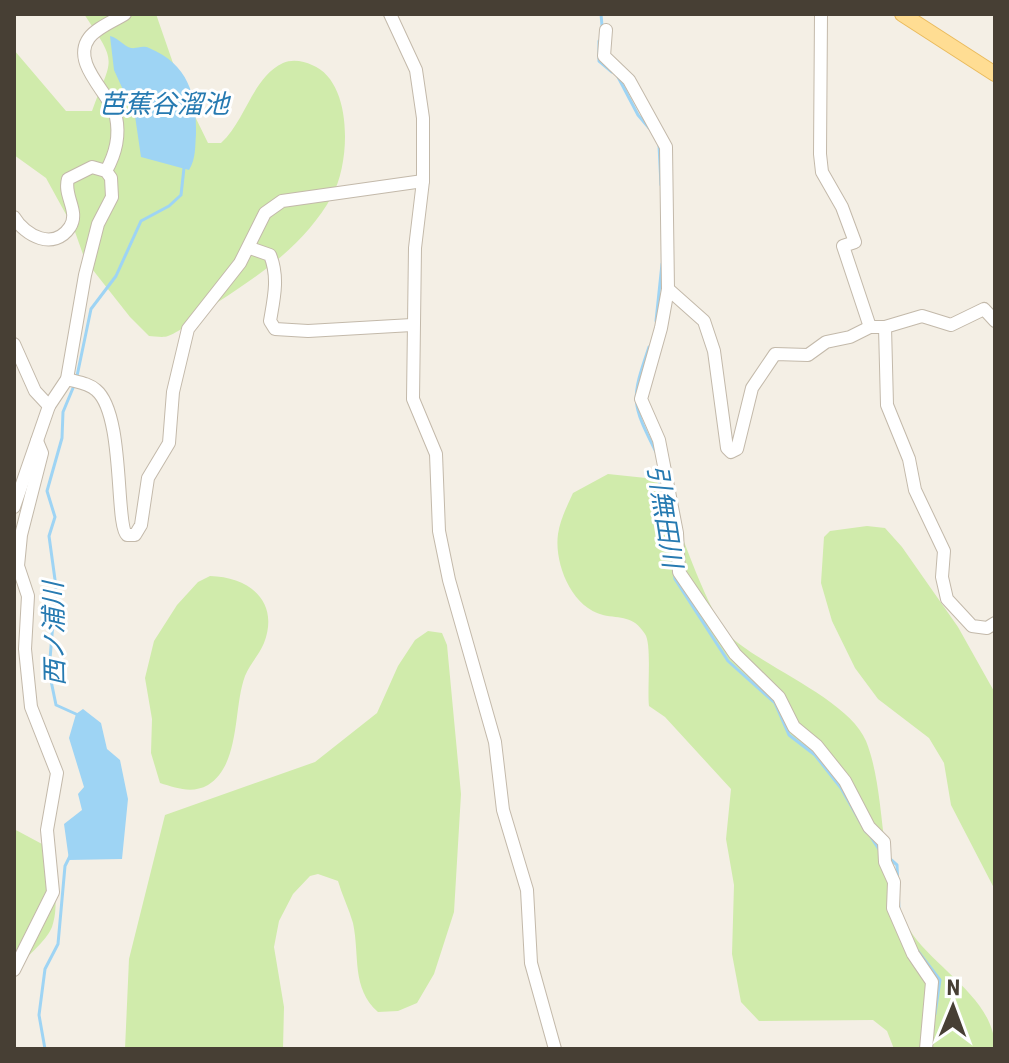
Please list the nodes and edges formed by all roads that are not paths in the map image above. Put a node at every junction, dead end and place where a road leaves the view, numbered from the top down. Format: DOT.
graph roads {
  1 [pos="125,14"];
  2 [pos="390,14"];
  3 [pos="821,14"];
  4 [pos="902,14"];
  5 [pos="606,30"];
  6 [pos="995,74"];
  7 [pos="106,171"];
  8 [pos="423,181"];
  9 [pos="14,217"];
  10 [pos="250,248"];
  11 [pos="668,289"];
  12 [pos="995,321"];
  13 [pos="412,325"];
  14 [pos="870,327"];
  15 [pos="885,327"];
  16 [pos="14,344"];
  17 [pos="67,379"];
  18 [pos="49,406"];
  19 [pos="37,441"];
  20 [pos="14,507"];
  21 [pos="995,623"];
  22 [pos="14,970"];
  23 [pos="555,1049"];
  24 [pos="926,1049"];
  1 -- 7 [label="street"];
  2 -- 8 [label="street"];
  3 -- 14 [label="street"];
  4 -- 6 [label="main road"];
  5 -- 11 [label="street"];
  7 -- 9 [label="street"];
  7 -- 17 [label="street"];
  8 -- 10 [label="street"];
  8 -- 13 [label="street"];
  10 -- 13 [label="street"];
  10 -- 17 [label="street"];
  11 -- 14 [label="street"];
  11 -- 24 [label="street"];
  12 -- 15 [label="street"];
  13 -- 23 [label="street"];
  14 -- 15 [label="street"];
  15 -- 21 [label="street"];
  16 -- 18 [label="street"];
  17 -- 18 [label="street"];
  18 -- 19 [label="street"];
  19 -- 20 [label="street"];
  19 -- 22 [label="street"];
}
